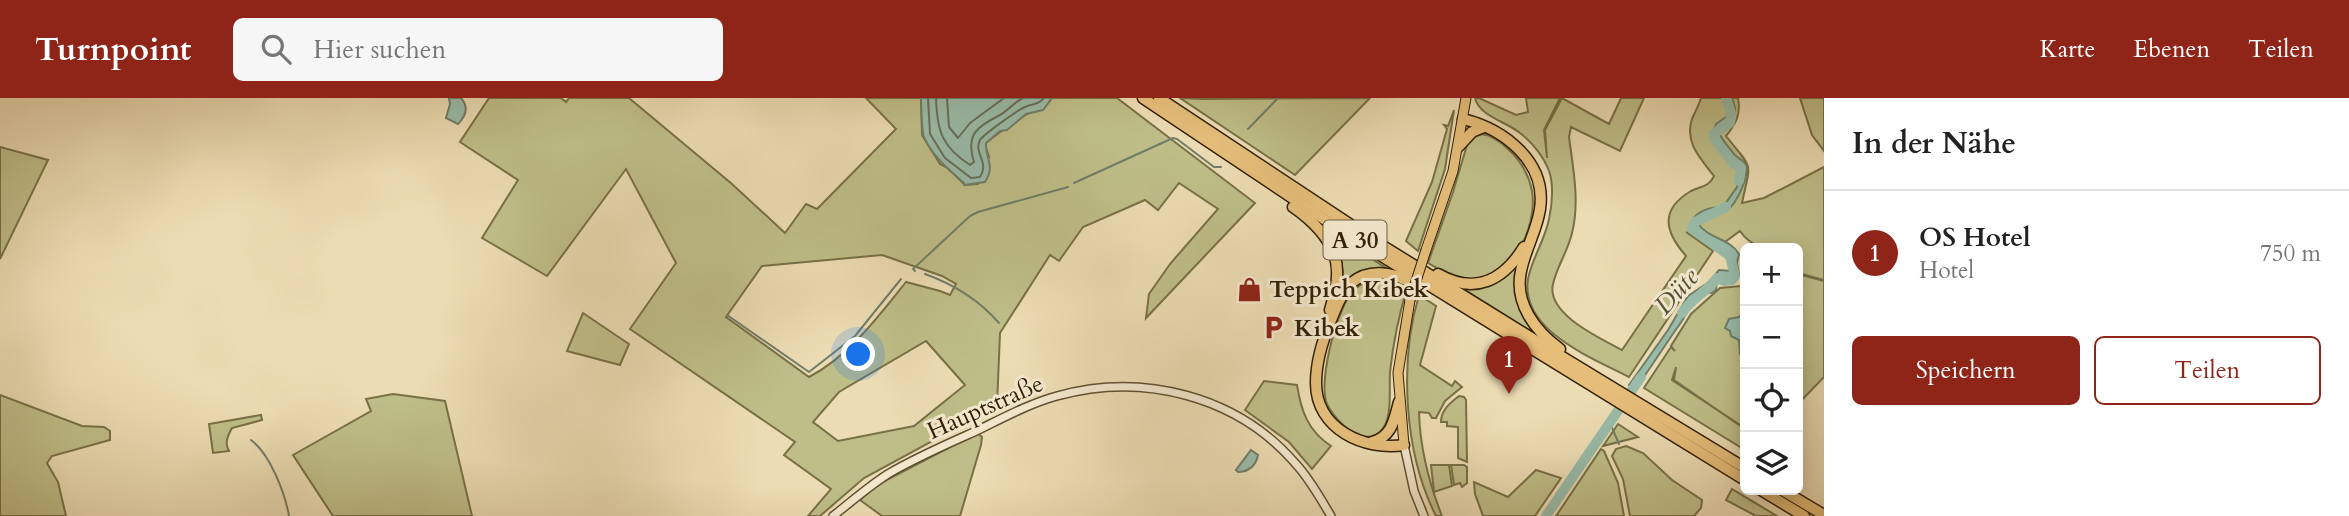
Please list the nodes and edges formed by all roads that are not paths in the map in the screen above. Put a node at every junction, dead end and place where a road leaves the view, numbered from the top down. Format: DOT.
graph roads {
  1 [pos="1143,98"];
  2 [pos="1159,98"];
  3 [pos="1466,98"];
  4 [pos="1463,119"];
  5 [pos="1484,127"];
  6 [pos="1459,146"];
  7 [pos="1251,172"];
  8 [pos="1533,233"];
  9 [pos="1378,243"];
  10 [pos="1460,306"];
  11 [pos="1327,329"];
  12 [pos="1582,369"];
  13 [pos="1617,397"];
  14 [pos="1399,402"];
  15 [pos="1630,405"];
  16 [pos="1352,438"];
  17 [pos="1404,444"];
  18 [pos="1740,465"];
  19 [pos="1740,477"];
  20 [pos="1769,495"];
  21 [pos="1790,495"];
  22 [pos="1824,515"];
  23 [pos="833,516"];
  24 [pos="1331,516"];
  25 [pos="1424,516"];
  26 [pos="1804,516"];
  1 -- 7 [label="highway, A 30"];
  2 -- 9 [label="highway, A 30"];
  3 -- 4 [label="main road"];
  4 -- 5 [label="highway"];
  4 -- 6 [label="main road"];
  5 -- 6 [label="highway"];
  5 -- 8 [label="highway"];
  6 -- 14 [label="main road, bridge"];
  7 -- 10 [label="highway, A 30"];
  7 -- 11 [label="highway"];
  8 -- 9 [label="highway"];
  8 -- 12 [label="highway"];
  9 -- 12 [label="highway, A 30"];
  10 -- 11 [label="highway"];
  10 -- 13 [label="highway, A 30"];
  11 -- 16 [label="highway"];
  12 -- 13 [label="highway, A 30"];
  13 -- 15 [label="highway, A 30"];
  14 -- 16 [label="highway"];
  14 -- 17 [label="main road"];
  15 -- 18 [label="highway, A 30"];
  15 -- 19 [label="highway, A 30"];
  16 -- 17 [label="highway"];
  17 -- 25 [label="street"];
  20 -- 26 [label="highway"];
  21 -- 22 [label="highway"];
  23 -- 24 [label="street, Hauptstraße"];
}
